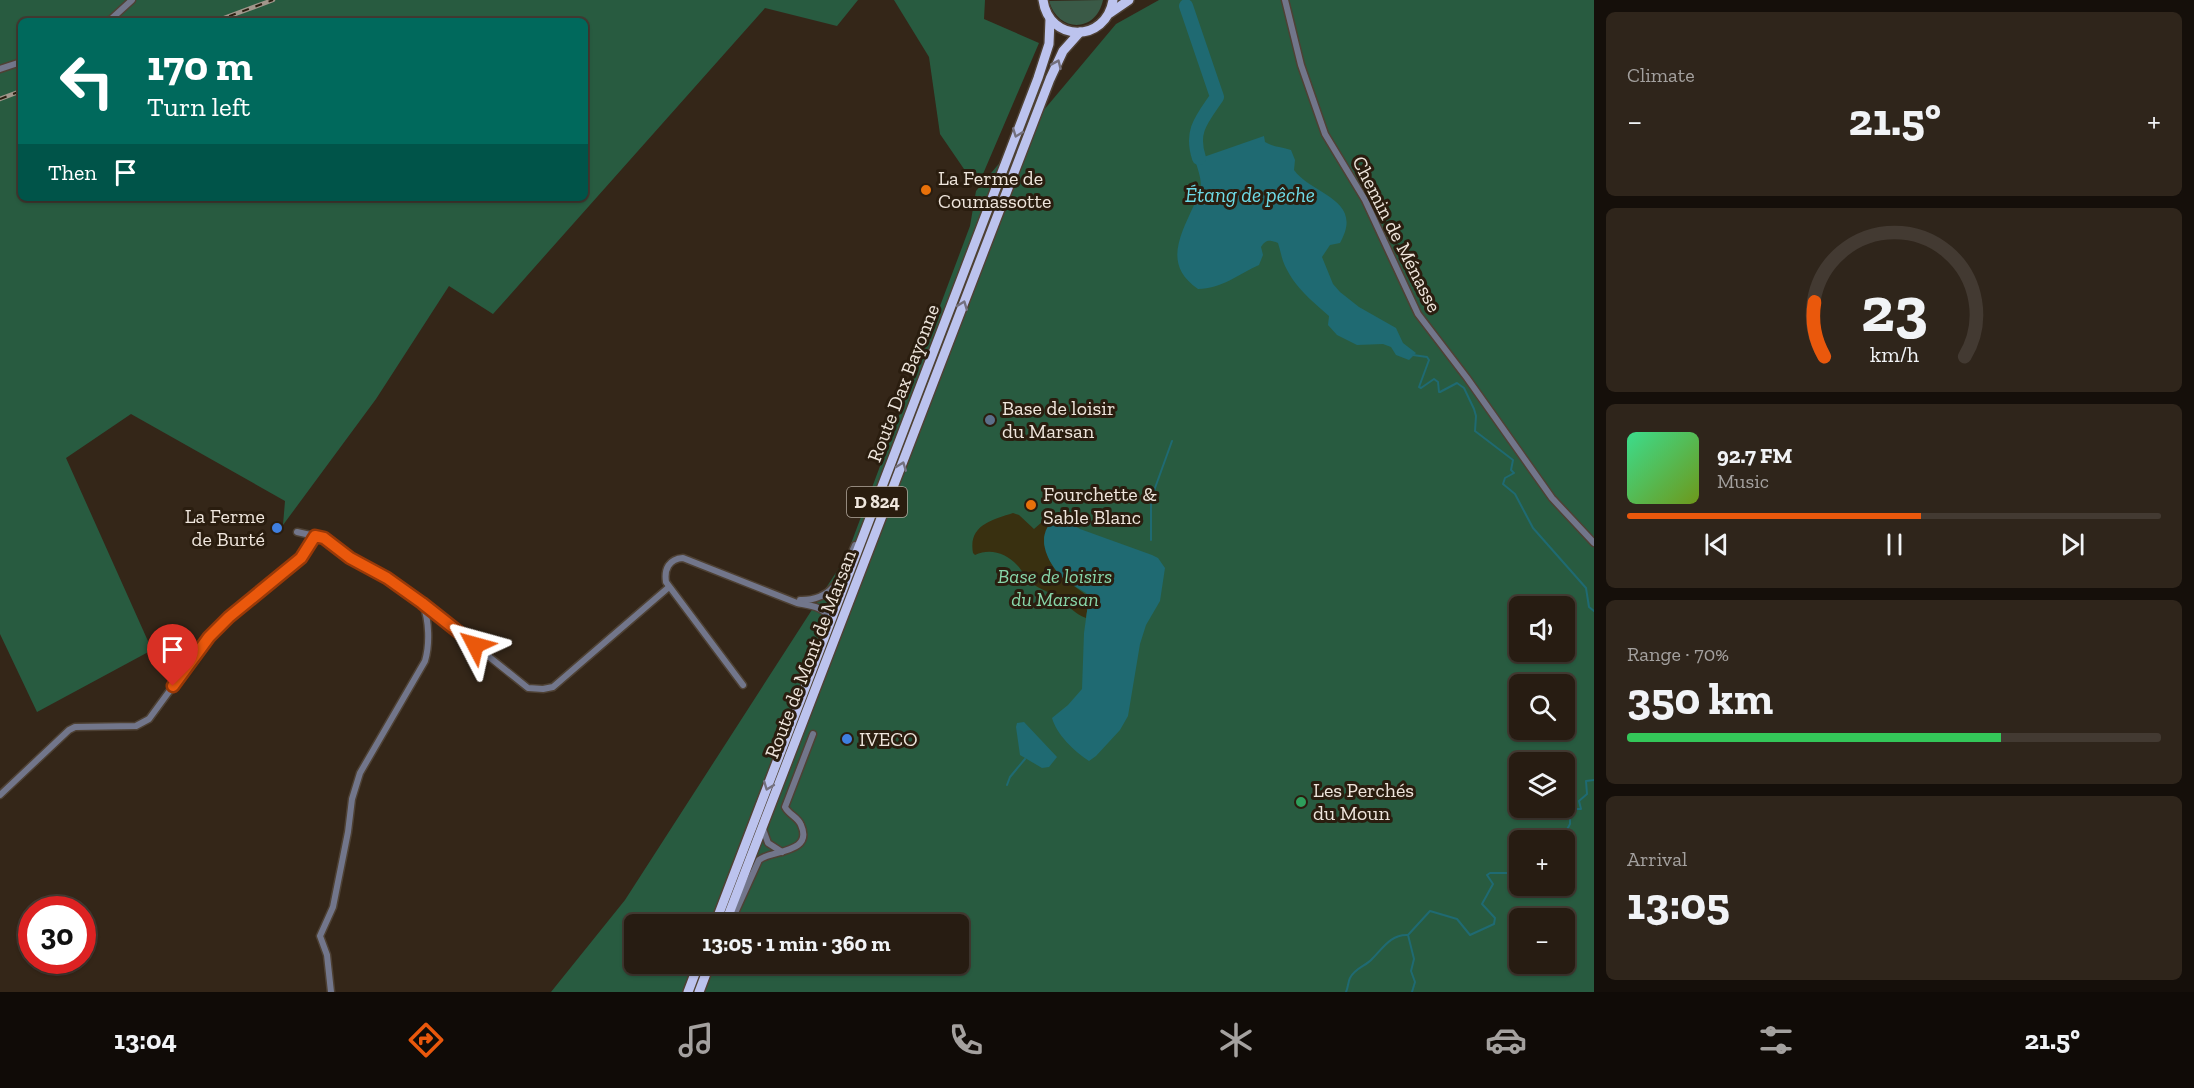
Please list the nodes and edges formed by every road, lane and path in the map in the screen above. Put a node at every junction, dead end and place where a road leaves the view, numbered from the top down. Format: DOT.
graph roads {
  1 [pos="132,0"];
  2 [pos="1042,0"];
  3 [pos="1113,0"];
  4 [pos="1129,0"];
  5 [pos="1285,0"];
  6 [pos="1108,15"];
  7 [pos="112,18"];
  8 [pos="1050,20"];
  9 [pos="1080,32"];
  10 [pos="18,63"];
  11 [pos="0,69"];
  12 [pos="883,485"];
  13 [pos="297,532"];
  14 [pos="315,536"];
  15 [pos="1594,543"];
  16 [pos="669,587"];
  17 [pos="787,598"];
  18 [pos="422,603"];
  19 [pos="832,620"];
  20 [pos="743,685"];
  21 [pos="813,734"];
  22 [pos="0,795"];
  23 [pos="762,828"];
  24 [pos="783,852"];
  25 [pos="719,914"];
  26 [pos="732,914"];
  27 [pos="733,914"];
  28 [pos="695,974"];
  29 [pos="706,974"];
  30 [pos="331,992"];
  31 [pos="688,992"];
  32 [pos="699,992"];
  1 -- 7 [label="street"];
  2 -- 8 [label="main road"];
  3 -- 6 [label="main road"];
  4 -- 6 [label="main road"];
  5 -- 15 [label="street, Chemin de Ménasse"];
  6 -- 9 [label="main road"];
  8 -- 9 [label="main road"];
  8 -- 12 [label="main road, Route Dax Bayonne / D 824, one-way"];
  23 -- 9 [label="main road, Route de Mont de Marsan / D 824, one-way"];
  10 -- 11 [label="street"];
  12 -- 17 [label="street"];
  12 -- 19 [label="main road, Route Dax Bayonne / D 824"];
  13 -- 14 [label="street"];
  14 -- 18 [label="street"];
  14 -- 22 [label="street"];
  16 -- 17 [label="street"];
  16 -- 18 [label="street"];
  16 -- 20 [label="street"];
  17 -- 19 [label="street"];
  18 -- 30 [label="street"];
  19 -- 25 [label="main road, Route Dax Bayonne / D 824, one-way"];
  21 -- 24 [label="street"];
  23 -- 24 [label="street"];
  23 -- 26 [label="main road, Route de Mont de Marsan / D 824"];
  24 -- 27 [label="street"];
  28 -- 31 [label="main road"];
  29 -- 32 [label="main road"];
}
